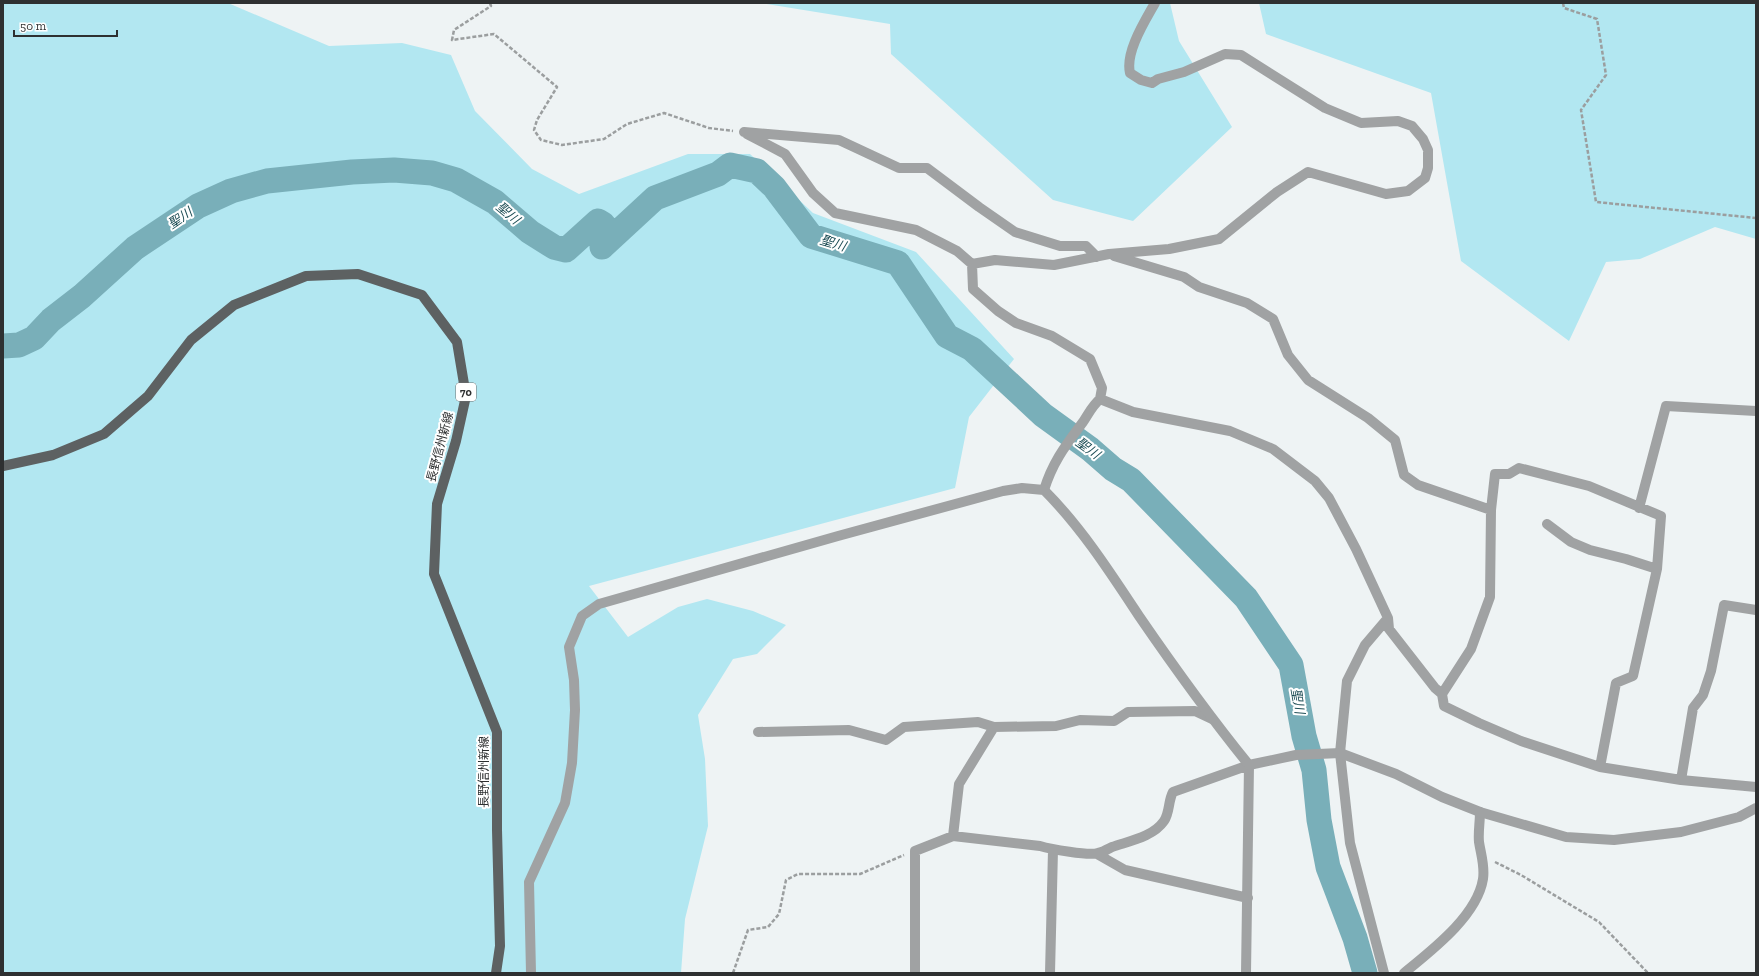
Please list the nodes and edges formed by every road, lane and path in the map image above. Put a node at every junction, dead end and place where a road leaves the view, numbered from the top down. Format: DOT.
graph roads {
  1 [pos="490,3"];
  2 [pos="1155,3"];
  3 [pos="1563,3"];
  4 [pos="744,132"];
  5 [pos="1756,218"];
  6 [pos="1109,254"];
  7 [pos="1096,257"];
  8 [pos="972,264"];
  9 [pos="1100,399"];
  10 [pos="1756,411"];
  11 [pos="3,466"];
  12 [pos="1044,490"];
  13 [pos="1640,508"];
  14 [pos="1491,510"];
  15 [pos="1547,524"];
  16 [pos="1657,569"];
  17 [pos="1756,610"];
  18 [pos="1388,618"];
  19 [pos="1442,694"];
  20 [pos="1212,719"];
  21 [pos="994,727"];
  22 [pos="758,732"];
  23 [pos="1340,753"];
  24 [pos="1248,765"];
  25 [pos="1600,767"];
  26 [pos="1681,780"];
  27 [pos="1756,786"];
  28 [pos="1756,808"];
  29 [pos="1480,812"];
  30 [pos="952,836"];
  31 [pos="915,850"];
  32 [pos="1053,850"];
  33 [pos="1097,854"];
  34 [pos="1483,856"];
  35 [pos="1248,898"];
  36 [pos="496,973"];
  37 [pos="531,973"];
  38 [pos="733,973"];
  39 [pos="915,973"];
  40 [pos="1050,973"];
  41 [pos="1246,973"];
  42 [pos="1384,973"];
  43 [pos="1404,973"];
  44 [pos="1648,973"];
  1 -- 4 [label="path"];
  2 -- 6 [label="street"];
  3 -- 5 [label="path"];
  4 -- 7 [label="street"];
  4 -- 8 [label="street"];
  6 -- 7 [label="street"];
  6 -- 14 [label="street"];
  7 -- 8 [label="street"];
  8 -- 9 [label="street"];
  9 -- 12 [label="street"];
  9 -- 18 [label="street"];
  10 -- 13 [label="street"];
  11 -- 36 [label="main road, 長野信州新線 / 70"];
  12 -- 20 [label="street"];
  12 -- 37 [label="street"];
  13 -- 14 [label="street"];
  13 -- 16 [label="street"];
  14 -- 19 [label="street"];
  15 -- 16 [label="street"];
  16 -- 25 [label="street"];
  17 -- 26 [label="street"];
  18 -- 19 [label="street"];
  18 -- 23 [label="street"];
  19 -- 25 [label="street"];
  20 -- 21 [label="street"];
  20 -- 24 [label="street"];
  21 -- 22 [label="street"];
  21 -- 30 [label="street"];
  23 -- 24 [label="street"];
  23 -- 29 [label="street"];
  23 -- 42 [label="street"];
  24 -- 33 [label="street"];
  24 -- 35 [label="street"];
  25 -- 26 [label="street"];
  26 -- 27 [label="street"];
  28 -- 29 [label="street"];
  29 -- 34 [label="street"];
  30 -- 31 [label="street"];
  30 -- 32 [label="street"];
  31 -- 38 [label="path"];
  31 -- 39 [label="street"];
  32 -- 33 [label="street"];
  32 -- 40 [label="street"];
  33 -- 35 [label="street"];
  34 -- 43 [label="street"];
  34 -- 44 [label="path"];
  35 -- 41 [label="street"];
}
